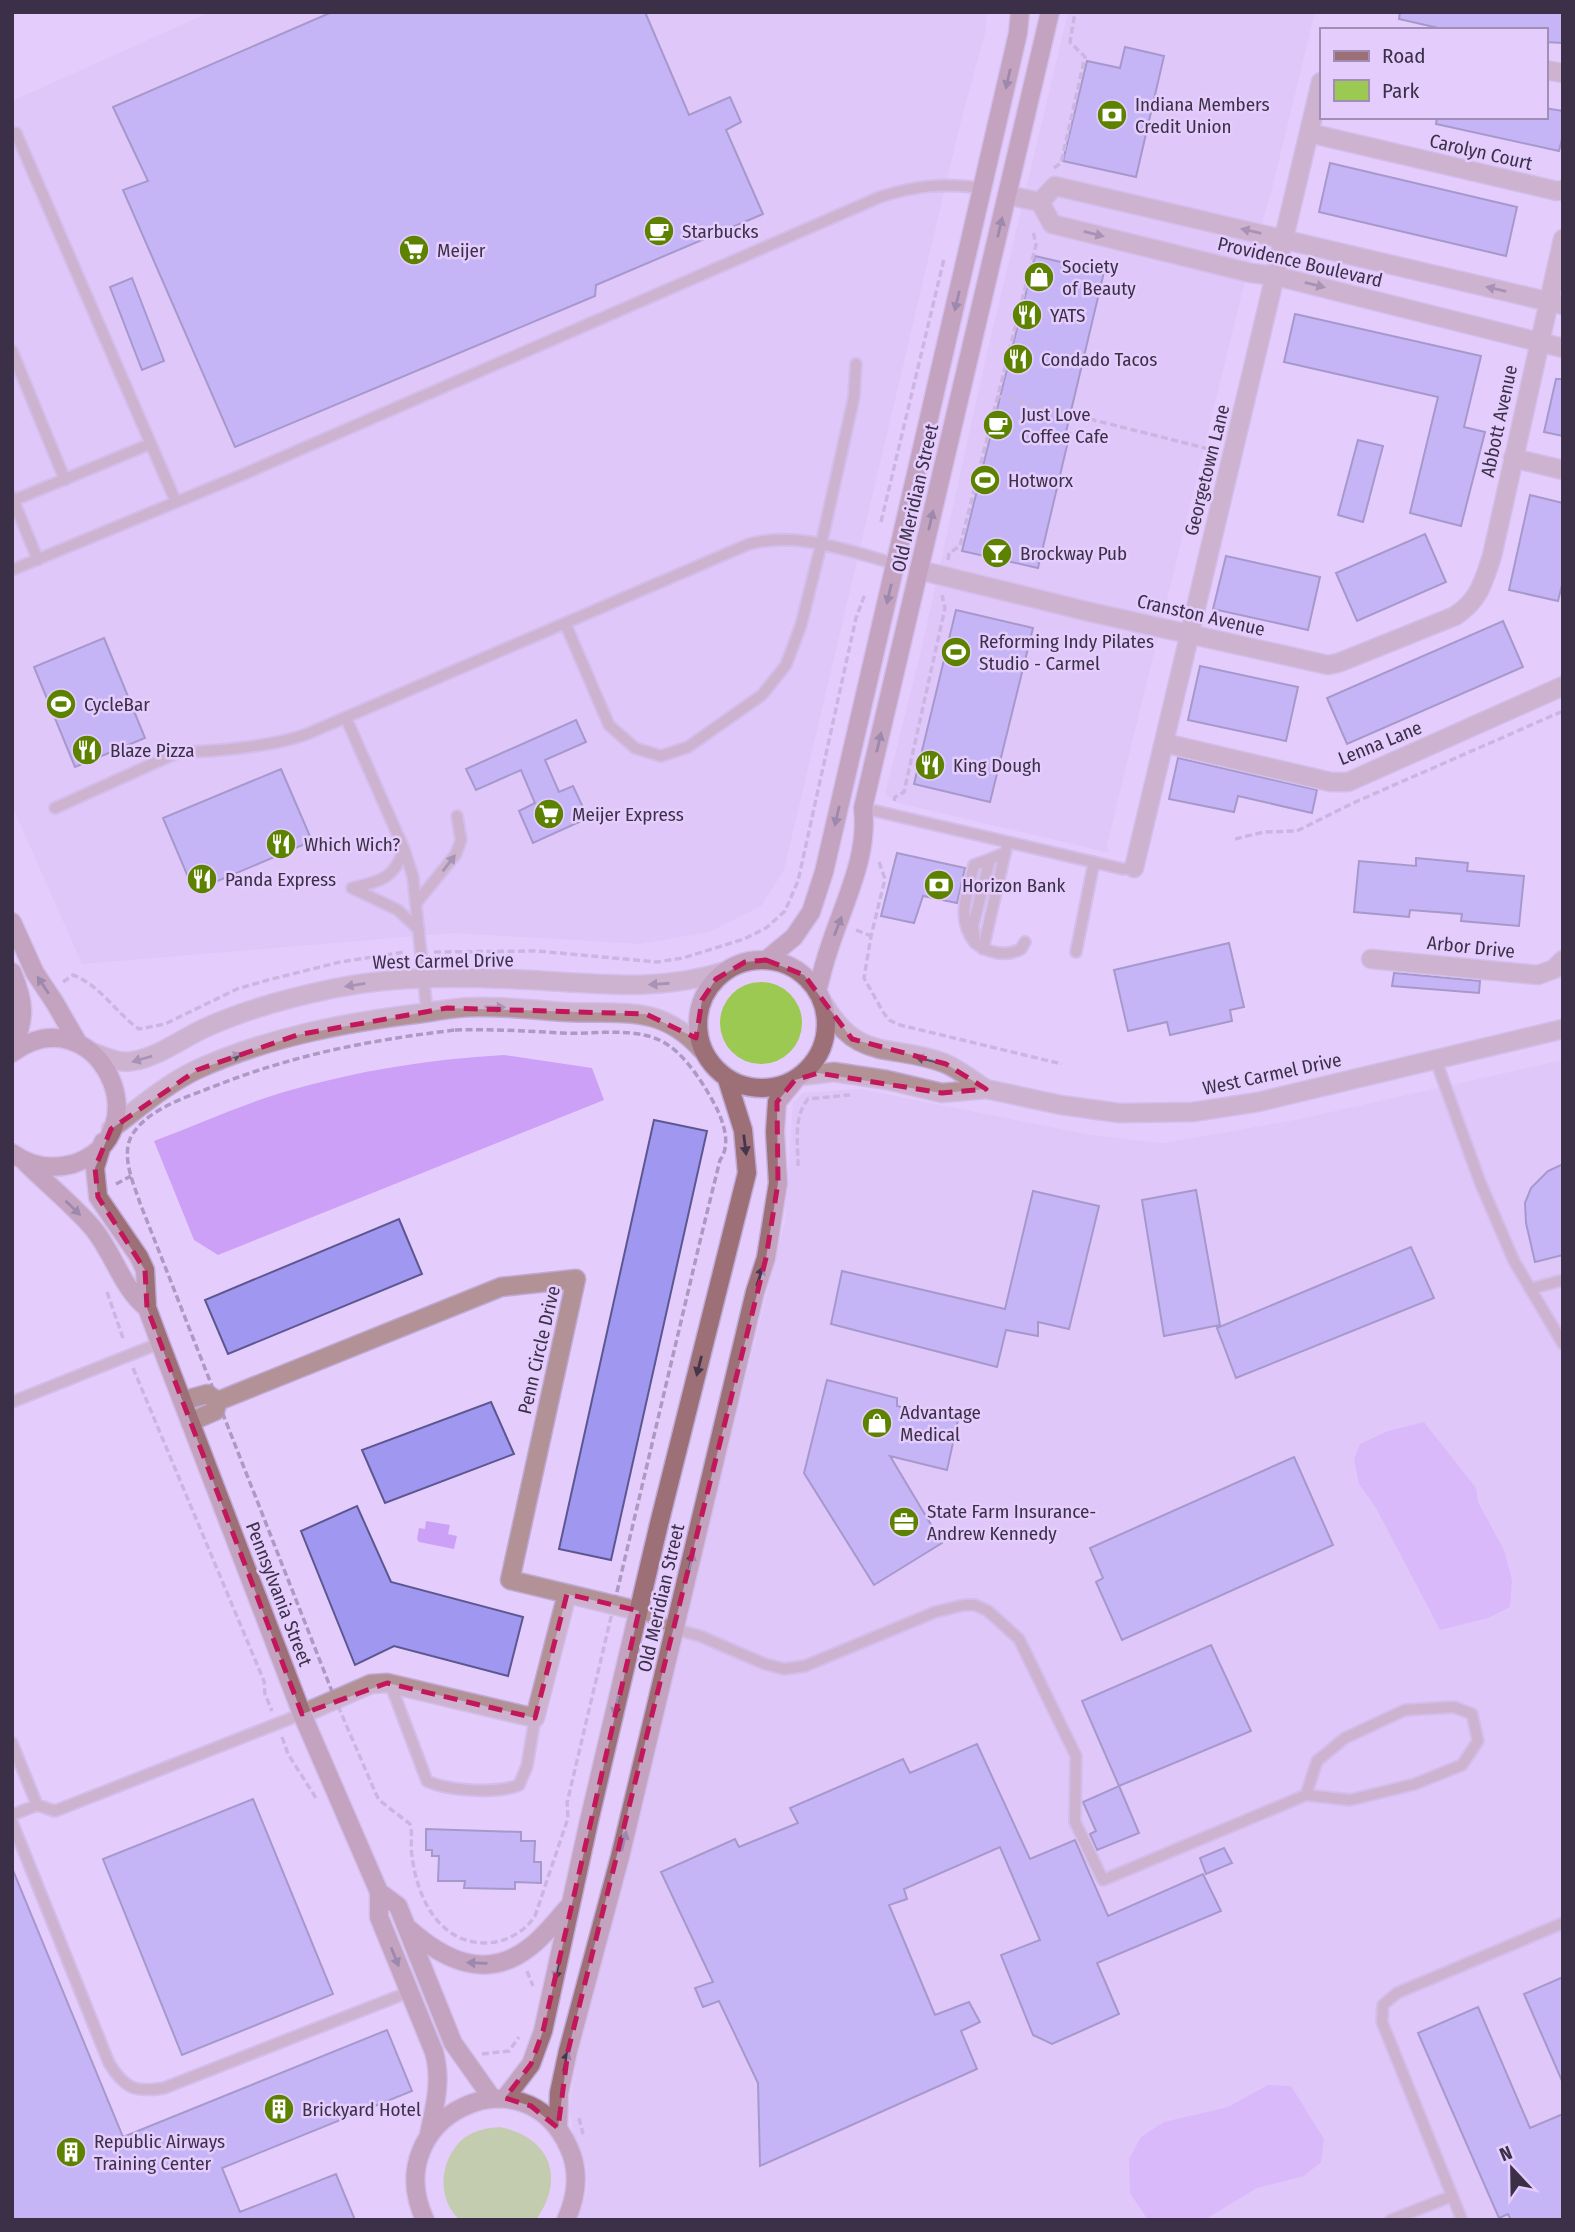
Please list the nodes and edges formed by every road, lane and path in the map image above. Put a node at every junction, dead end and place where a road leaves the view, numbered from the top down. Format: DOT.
graph roads {
  1 [pos="1020,12"];
  2 [pos="1050,12"];
  3 [pos="1075,12"];
  4 [pos="1320,86"];
  5 [pos="16,133"];
  6 [pos="1309,133"];
  7 [pos="1049,172"];
  8 [pos="983,188"];
  9 [pos="1563,190"];
  10 [pos="1007,195"];
  11 [pos="1040,202"];
  12 [pos="1032,232"];
  13 [pos="1285,239"];
  14 [pos="1563,239"];
  15 [pos="946,250"];
  16 [pos="1276,275"];
  17 [pos="1555,304"];
  18 [pos="1538,342"];
  19 [pos="1563,348"];
  20 [pos="12,351"];
  21 [pos="856,364"];
  22 [pos="998,396"];
  23 [pos="150,444"];
  24 [pos="1232,454"];
  25 [pos="1513,458"];
  26 [pos="1563,470"];
  27 [pos="65,480"];
  28 [pos="13,500"];
  29 [pos="176,502"];
  30 [pos="881,522"];
  31 [pos="821,545"];
  32 [pos="950,553"];
  33 [pos="38,559"];
  34 [pos="896,564"];
  35 [pos="12,570"];
  36 [pos="919,570"];
  37 [pos="940,590"];
  38 [pos="865,594"];
  39 [pos="1467,608"];
  40 [pos="565,623"];
  41 [pos="1189,634"];
  42 [pos="1563,686"];
  43 [pos="1563,711"];
  44 [pos="346,718"];
  45 [pos="1164,743"];
  46 [pos="895,797"];
  47 [pos="55,808"];
  48 [pos="863,808"];
  49 [pos="457,816"];
  50 [pos="1235,839"];
  51 [pos="1007,847"];
  52 [pos="404,849"];
  53 [pos="877,858"];
  54 [pos="1094,862"];
  55 [pos="1134,868"];
  56 [pos="417,902"];
  57 [pos="12,922"];
  58 [pos="853,929"];
  59 [pos="419,930"];
  60 [pos="871,936"];
  61 [pos="1025,942"];
  62 [pos="979,946"];
  63 [pos="1076,952"];
  64 [pos="1371,959"];
  65 [pos="766,960"];
  66 [pos="1563,960"];
  67 [pos="657,962"];
  68 [pos="726,971"];
  69 [pos="12,972"];
  70 [pos="73,975"];
  71 [pos="423,979"];
  72 [pos="820,998"];
  73 [pos="111,1005"];
  74 [pos="427,1012"];
  75 [pos="900,1025"];
  76 [pos="137,1027"];
  77 [pos="1563,1029"];
  78 [pos="897,1035"];
  79 [pos="138,1037"];
  80 [pos="85,1048"];
  81 [pos="702,1050"];
  82 [pos="12,1051"];
  83 [pos="1435,1058"];
  84 [pos="1062,1064"];
  85 [pos="798,1078"];
  86 [pos="727,1079"];
  87 [pos="986,1089"];
  88 [pos="857,1094"];
  89 [pos="107,1136"];
  90 [pos="16,1156"];
  91 [pos="131,1175"];
  92 [pos="798,1178"];
  93 [pos="107,1189"];
  94 [pos="1563,1280"];
  95 [pos="104,1284"];
  96 [pos="1530,1289"];
  97 [pos="147,1308"];
  98 [pos="1558,1329"];
  99 [pos="160,1343"];
  100 [pos="1563,1345"];
  101 [pos="127,1355"];
  102 [pos="182,1401"];
  103 [pos="218,1401"];
  104 [pos="12,1402"];
  105 [pos="190,1422"];
  106 [pos="567,1594"];
  107 [pos="615,1605"];
  108 [pos="639,1611"];
  109 [pos="675,1629"];
  110 [pos="390,1683"];
  111 [pos="302,1714"];
  112 [pos="536,1718"];
  113 [pos="277,1724"];
  114 [pos="12,1743"];
  115 [pos="1306,1795"];
  116 [pos="37,1805"];
  117 [pos="321,1806"];
  118 [pos="12,1815"];
  119 [pos="12,1822"];
  120 [pos="379,1892"];
  121 [pos="571,1903"];
  122 [pos="1563,1923"];
  123 [pos="404,1925"];
  124 [pos="509,1938"];
  125 [pos="526,1969"];
  126 [pos="533,1989"];
  127 [pos="409,1992"];
  128 [pos="522,2033"];
  129 [pos="478,2054"];
  130 [pos="498,2098"];
  131 [pos="558,2128"];
  132 [pos="429,2134"];
  133 [pos="1452,2196"];
  134 [pos="425,2220"];
  135 [pos="566,2220"];
  136 [pos="1391,2220"];
  137 [pos="1462,2220"];
  1 -- 8 [label="main road, Old Meridian Street, one-way"];
  2 -- 10 [label="main road, Old Meridian Street"];
  3 -- 7 [label="path"];
  4 -- 6 [label="street, Georgetown Lane"];
  5 -- 23 [label="lane"];
  6 -- 9 [label="street, Carolyn Court"];
  6 -- 13 [label="street, Georgetown Lane"];
  8 -- 29 [label="lane"];
  8 -- 34 [label="main road, Old Meridian Street, one-way"];
  10 -- 11 [label="street"];
  36 -- 10 [label="main road, Old Meridian Street, one-way"];
  13 -- 11 [label="street, Providence Boulevard, one-way"];
  11 -- 16 [label="street, Providence Boulevard, one-way"];
  12 -- 22 [label="path"];
  13 -- 16 [label="street, Georgetown Lane"];
  17 -- 13 [label="street, Providence Boulevard, one-way"];
  14 -- 17 [label="street, Abbott Avenue"];
  15 -- 30 [label="path"];
  16 -- 18 [label="street, Providence Boulevard, one-way"];
  16 -- 24 [label="street, Georgetown Lane"];
  17 -- 18 [label="street, Abbott Avenue"];
  18 -- 19 [label="street, Providence Boulevard"];
  18 -- 25 [label="street, Abbott Avenue"];
  20 -- 27 [label="lane"];
  21 -- 31 [label="lane"];
  22 -- 24 [label="path"];
  22 -- 32 [label="path"];
  23 -- 27 [label="lane"];
  23 -- 29 [label="lane"];
  24 -- 41 [label="street, Georgetown Lane"];
  25 -- 26 [label="street"];
  25 -- 39 [label="street, Abbott Avenue"];
  27 -- 28 [label="lane"];
  28 -- 33 [label="lane"];
  29 -- 33 [label="lane"];
  31 -- 34 [label="lane"];
  31 -- 40 [label="lane"];
  31 -- 40 [label="lane"];
  33 -- 35 [label="lane"];
  34 -- 65 [label="main road, Old Meridian Street, one-way"];
  36 -- 41 [label="street, Cranston Avenue"];
  48 -- 36 [label="main road, Old Meridian Street, one-way"];
  37 -- 46 [label="path"];
  38 -- 67 [label="path"];
  39 -- 41 [label="street, Cranston Avenue"];
  40 -- 44 [label="lane"];
  41 -- 45 [label="street, Georgetown Lane"];
  42 -- 45 [label="street, Lenna Lane"];
  43 -- 50 [label="path"];
  44 -- 47 [label="lane"];
  44 -- 52 [label="lane"];
  45 -- 55 [label="street, Georgetown Lane"];
  48 -- 51 [label="lane"];
  72 -- 48 [label="main road, Old Meridian Street, one-way"];
  56 -- 49 [label="lane, one-way"];
  51 -- 54 [label="lane"];
  51 -- 62 [label="lane"];
  51 -- 62 [label="lane"];
  52 -- 56 [label="lane"];
  52 -- 59 [label="lane"];
  53 -- 60 [label="path"];
  54 -- 55 [label="lane"];
  54 -- 63 [label="lane"];
  56 -- 59 [label="lane"];
  80 -- 57 [label="main road, one-way"];
  58 -- 60 [label="path"];
  59 -- 71 [label="lane"];
  60 -- 75 [label="path"];
  61 -- 62 [label="lane"];
  64 -- 66 [label="street, Arbor Drive"];
  65 -- 68 [label="main road"];
  65 -- 72 [label="main road"];
  68 -- 71 [label="street, West Carmel Drive, one-way"];
  68 -- 81 [label="main road"];
  69 -- 82 [label="main road"];
  70 -- 73 [label="path"];
  71 -- 74 [label="lane"];
  71 -- 80 [label="street, West Carmel Drive, one-way"];
  72 -- 85 [label="main road"];
  87 -- 72 [label="street, West Carmel Drive, one-way"];
  74 -- 81 [label="street, one-way"];
  89 -- 74 [label="street, one-way"];
  75 -- 78 [label="path"];
  75 -- 84 [label="path"];
  76 -- 79 [label="path"];
  77 -- 83 [label="street, West Carmel Drive"];
  80 -- 82 [label="main road"];
  80 -- 89 [label="main road, Pennsylvania Street"];
  81 -- 86 [label="main road"];
  83 -- 87 [label="street, West Carmel Drive"];
  83 -- 96 [label="lane"];
  85 -- 86 [label="main road"];
  85 -- 87 [label="street, West Carmel Drive"];
  109 -- 85 [label="main road, Old Meridian Street, one-way"];
  86 -- 108 [label="main road, Old Meridian Street, one-way"];
  88 -- 92 [label="path"];
  89 -- 90 [label="main road"];
  89 -- 97 [label="main road, Pennsylvania Street"];
  90 -- 97 [label="main road, Pennsylvania Street, one-way"];
  91 -- 93 [label="path"];
  91 -- 103 [label="path"];
  91 -- 107 [label="path"];
  94 -- 96 [label="lane"];
  95 -- 101 [label="path"];
  96 -- 98 [label="lane"];
  97 -- 99 [label="main road, Pennsylvania Street"];
  98 -- 100 [label="lane"];
  99 -- 101 [label="lane"];
  99 -- 102 [label="main road, Pennsylvania Street"];
  101 -- 104 [label="lane"];
  101 -- 113 [label="path"];
  102 -- 103 [label="street, Penn Circle Drive"];
  102 -- 105 [label="main road, Pennsylvania Street"];
  103 -- 105 [label="street, Penn Circle Drive"];
  103 -- 106 [label="street, Penn Circle Drive"];
  105 -- 111 [label="main road, Pennsylvania Street"];
  106 -- 107 [label="street, Penn Circle Drive"];
  106 -- 112 [label="street"];
  107 -- 108 [label="street, Penn Circle Drive"];
  107 -- 124 [label="path"];
  108 -- 109 [label="lane"];
  108 -- 121 [label="main road, Old Meridian Street, one-way"];
  109 -- 115 [label="lane"];
  131 -- 109 [label="main road, Old Meridian Street, one-way"];
  110 -- 111 [label="street"];
  110 -- 112 [label="street"];
  110 -- 112 [label="lane"];
  111 -- 113 [label="lane"];
  111 -- 120 [label="main road, Pennsylvania Street"];
  113 -- 116 [label="lane"];
  113 -- 117 [label="path"];
  114 -- 116 [label="lane"];
  115 -- 115 [label="lane"];
  116 -- 118 [label="lane"];
  119 -- 127 [label="lane"];
  120 -- 123 [label="main road, Pennsylvania Street"];
  120 -- 127 [label="main road, Pennsylvania Street, one-way"];
  121 -- 123 [label="main road, one-way"];
  121 -- 130 [label="main road, Old Meridian Street, one-way"];
  122 -- 133 [label="lane"];
  123 -- 130 [label="main road, Pennsylvania Street"];
  125 -- 126 [label="path"];
  127 -- 132 [label="main road, Pennsylvania Street"];
  128 -- 129 [label="path"];
  130 -- 131 [label="main road"];
  130 -- 132 [label="main road"];
  131 -- 135 [label="main road"];
  132 -- 134 [label="main road"];
  133 -- 136 [label="lane"];
  133 -- 137 [label="lane"];
}
